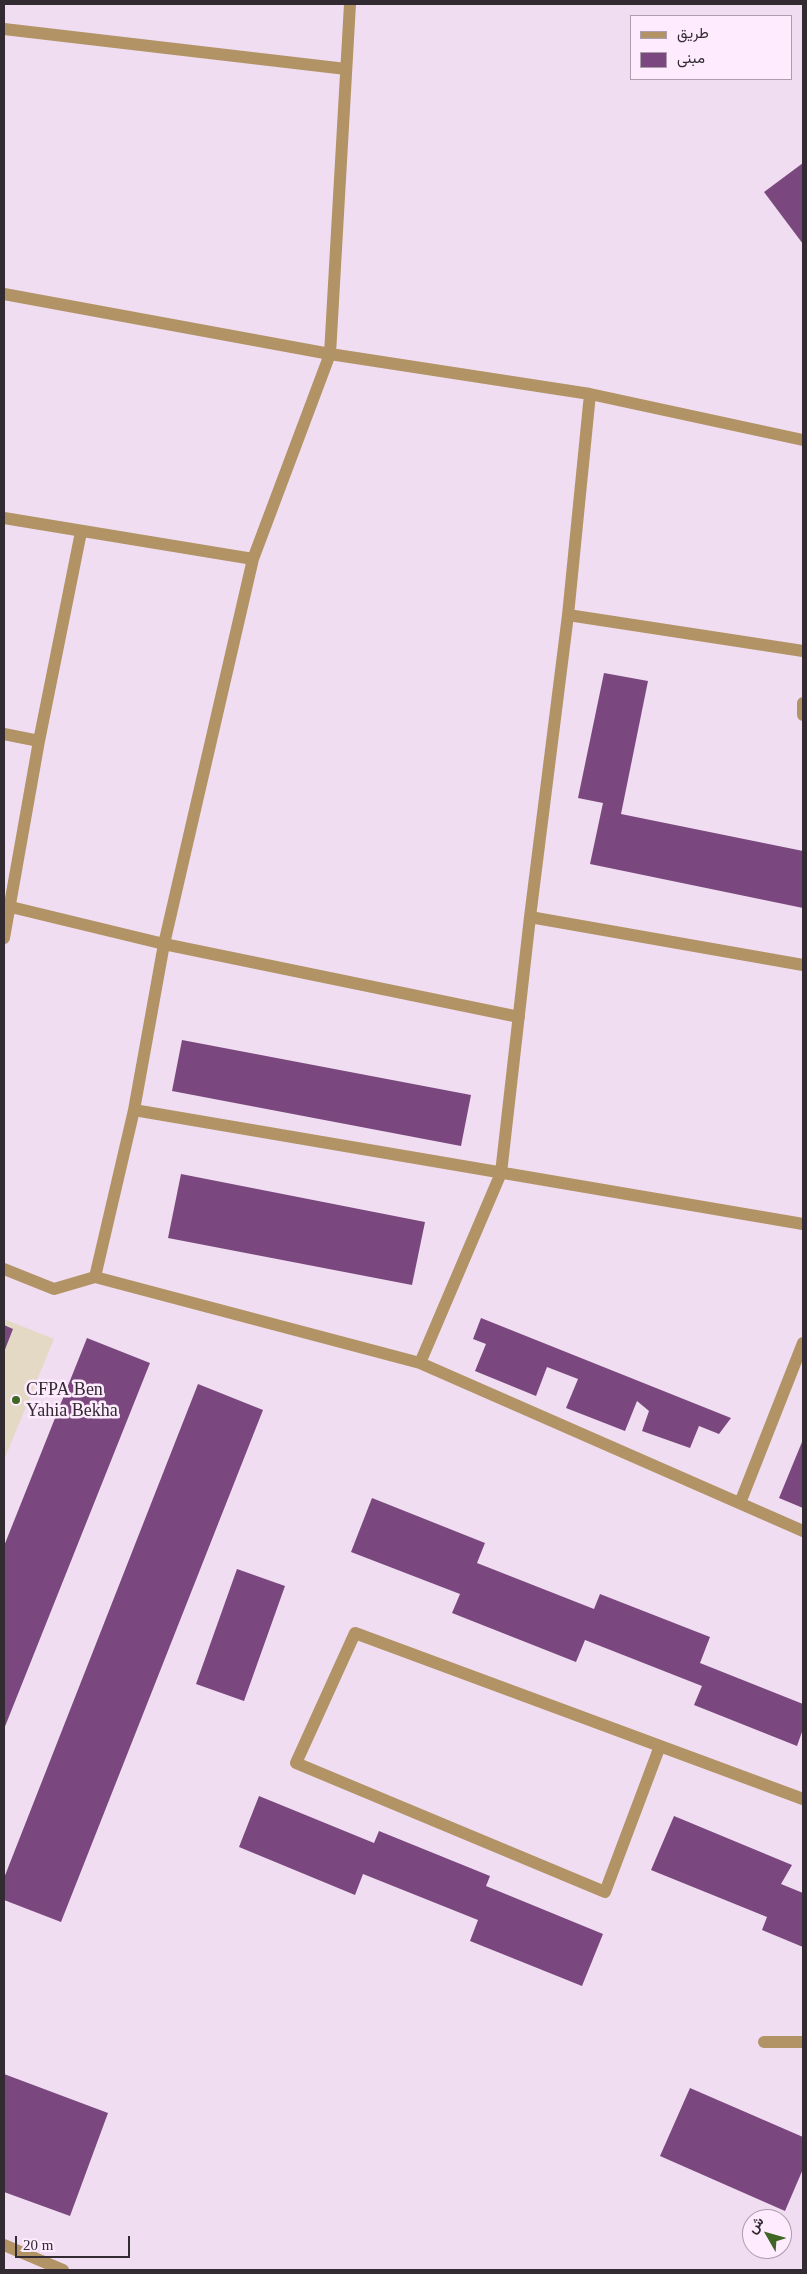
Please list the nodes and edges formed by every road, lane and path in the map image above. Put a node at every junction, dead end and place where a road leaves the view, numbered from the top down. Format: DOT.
graph roads {
  1 [pos="350,4"];
  2 [pos="4,29"];
  3 [pos="346,69"];
  4 [pos="4,294"];
  5 [pos="330,354"];
  6 [pos="590,394"];
  7 [pos="803,440"];
  8 [pos="4,518"];
  9 [pos="82,532"];
  10 [pos="253,559"];
  11 [pos="568,616"];
  12 [pos="803,651"];
  13 [pos="803,703"];
  14 [pos="803,714"];
  15 [pos="4,734"];
  16 [pos="39,741"];
  17 [pos="11,907"];
  18 [pos="530,917"];
  19 [pos="4,938"];
  20 [pos="164,944"];
  21 [pos="803,965"];
  22 [pos="519,1017"];
  23 [pos="134,1110"];
  24 [pos="501,1173"];
  25 [pos="803,1224"];
  26 [pos="4,1269"];
  27 [pos="95,1277"];
  28 [pos="803,1343"];
  29 [pos="420,1363"];
  30 [pos="740,1503"];
  31 [pos="803,1531"];
  32 [pos="660,1746"];
  33 [pos="803,1799"];
  34 [pos="764,2042"];
  35 [pos="803,2042"];
  36 [pos="4,2245"];
  37 [pos="63,2270"];
  1 -- 3 [label="street"];
  2 -- 3 [label="street"];
  3 -- 5 [label="street"];
  4 -- 5 [label="street"];
  5 -- 6 [label="street"];
  5 -- 10 [label="street"];
  6 -- 7 [label="street"];
  6 -- 11 [label="street"];
  8 -- 9 [label="street"];
  9 -- 10 [label="street"];
  9 -- 16 [label="street"];
  10 -- 20 [label="street"];
  11 -- 12 [label="street"];
  11 -- 18 [label="street"];
  13 -- 14 [label="street"];
  15 -- 16 [label="street"];
  16 -- 17 [label="street"];
  17 -- 19 [label="street"];
  17 -- 20 [label="street"];
  18 -- 21 [label="street"];
  18 -- 22 [label="street"];
  20 -- 22 [label="street"];
  20 -- 23 [label="street"];
  22 -- 24 [label="street"];
  23 -- 24 [label="street"];
  23 -- 27 [label="street"];
  24 -- 25 [label="street"];
  24 -- 29 [label="street"];
  26 -- 27 [label="street"];
  27 -- 29 [label="street"];
  28 -- 30 [label="street"];
  29 -- 30 [label="street"];
  30 -- 31 [label="street"];
  32 -- 32 [label="street"];
  32 -- 33 [label="street"];
  34 -- 35 [label="street"];
  36 -- 37 [label="street"];
}
